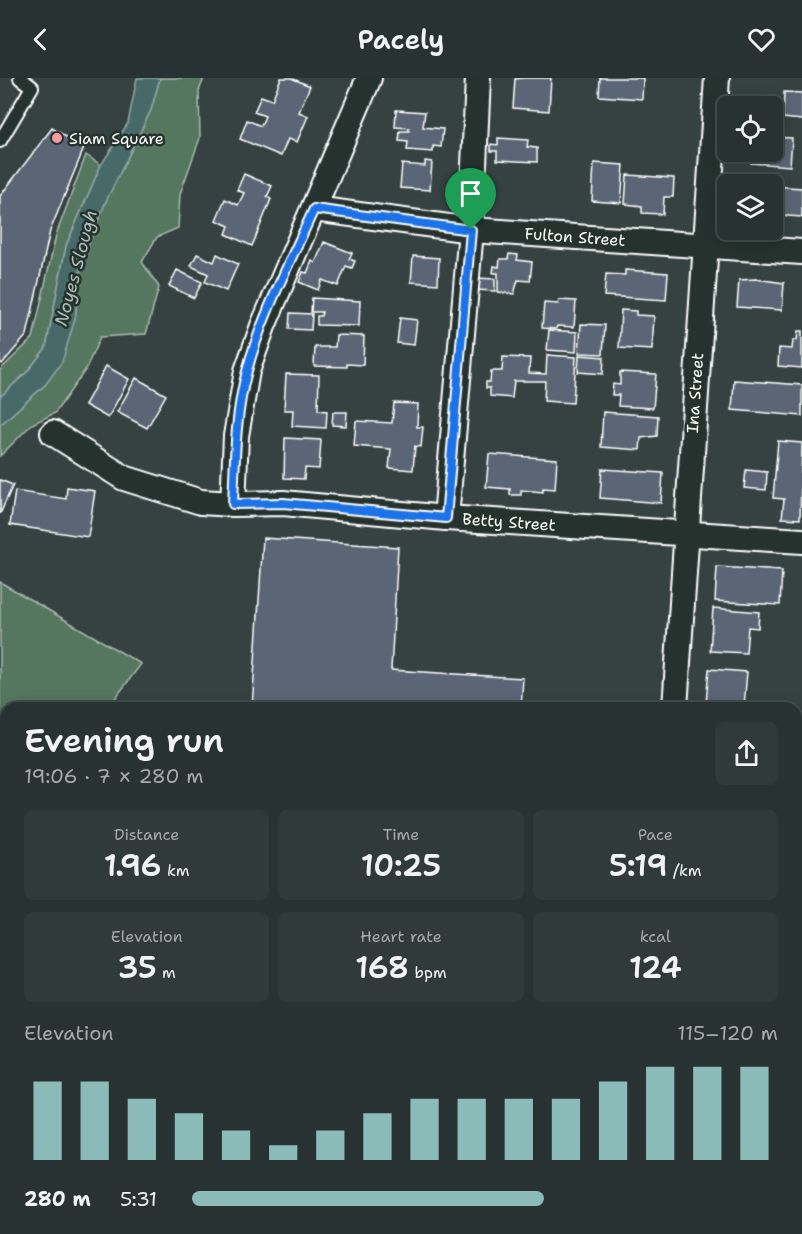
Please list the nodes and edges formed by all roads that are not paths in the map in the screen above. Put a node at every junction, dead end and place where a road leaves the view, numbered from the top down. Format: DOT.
graph roads {
  1 [pos="20,78"];
  2 [pos="369,78"];
  3 [pos="478,78"];
  4 [pos="717,78"];
  5 [pos="0,141"];
  6 [pos="314,209"];
  7 [pos="471,230"];
  8 [pos="706,245"];
  9 [pos="802,252"];
  10 [pos="53,433"];
  11 [pos="233,504"];
  12 [pos="446,518"];
  13 [pos="686,533"];
  14 [pos="802,541"];
  15 [pos="675,702"];
  1 -- 5 [label="lane"];
  2 -- 6 [label="street"];
  3 -- 7 [label="street"];
  4 -- 8 [label="street, Ina Street"];
  6 -- 7 [label="street, Fulton Street"];
  6 -- 11 [label="street"];
  7 -- 8 [label="street, Fulton Street"];
  7 -- 12 [label="street"];
  8 -- 9 [label="street, Fulton Street"];
  8 -- 13 [label="street, Ina Street"];
  10 -- 11 [label="street, Betty Street"];
  11 -- 12 [label="street, Betty Street"];
  12 -- 13 [label="street, Betty Street"];
  13 -- 14 [label="street, Betty Street"];
  13 -- 15 [label="street, Ina Street"];
}
